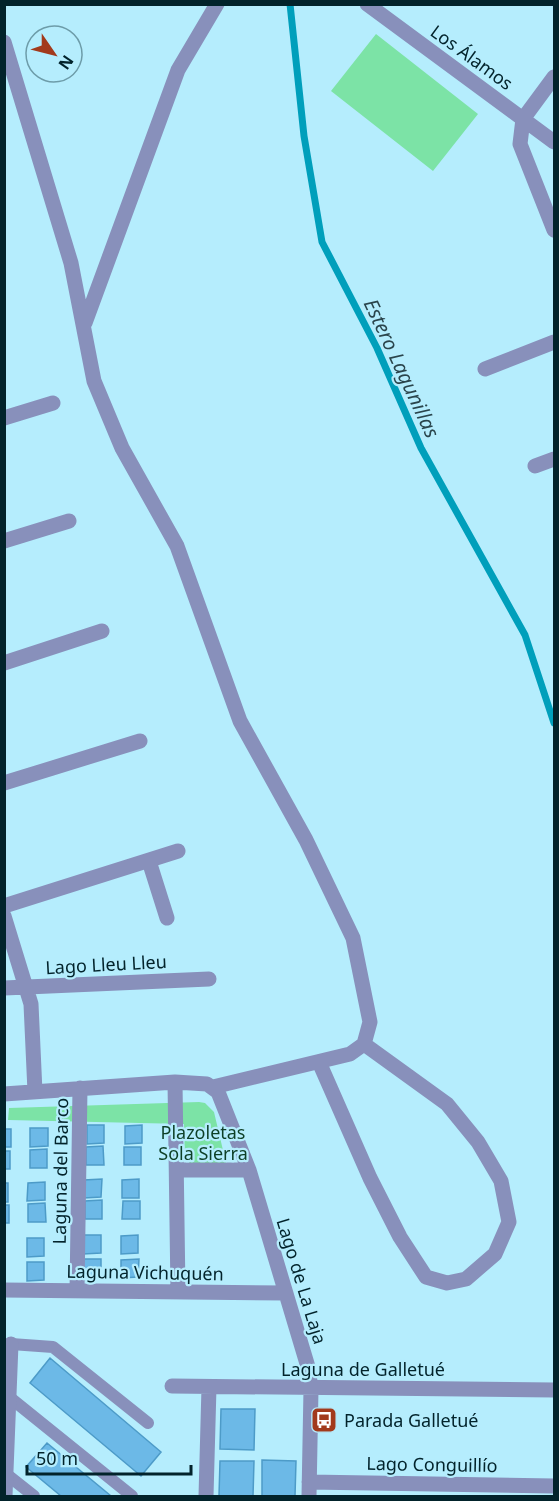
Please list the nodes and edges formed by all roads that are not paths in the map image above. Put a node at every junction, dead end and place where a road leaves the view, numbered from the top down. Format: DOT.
graph roads {
  1 [pos="217,4"];
  2 [pos="367,4"];
  3 [pos="4,42"];
  4 [pos="555,77"];
  5 [pos="523,119"];
  6 [pos="555,142"];
  7 [pos="555,230"];
  8 [pos="85,323"];
  9 [pos="555,342"];
  10 [pos="485,369"];
  11 [pos="53,403"];
  12 [pos="4,418"];
  13 [pos="555,459"];
  14 [pos="534,466"];
  15 [pos="69,521"];
  16 [pos="4,541"];
  17 [pos="102,631"];
  18 [pos="4,663"];
  19 [pos="140,741"];
  20 [pos="4,783"];
  21 [pos="178,851"];
  22 [pos="149,861"];
  23 [pos="4,906"];
  24 [pos="4,916"];
  25 [pos="167,918"];
  26 [pos="209,979"];
  27 [pos="27,987"];
  28 [pos="4,988"];
  29 [pos="364,1044"];
  30 [pos="319,1062"];
  31 [pos="175,1083"];
  32 [pos="213,1087"];
  33 [pos="80,1088"];
  34 [pos="35,1092"];
  35 [pos="4,1094"];
  36 [pos="177,1170"];
  37 [pos="249,1170"];
  38 [pos="4,1290"];
  39 [pos="77,1291"];
  40 [pos="178,1292"];
  41 [pos="285,1293"];
  42 [pos="11,1344"];
  43 [pos="172,1386"];
  44 [pos="209,1387"];
  45 [pos="311,1389"];
  46 [pos="555,1390"];
  47 [pos="8,1396"];
  48 [pos="148,1423"];
  49 [pos="5,1452"];
  50 [pos="5,1473"];
  51 [pos="555,1486"];
  52 [pos="309,1489"];
  53 [pos="5,1497"];
  54 [pos="34,1497"];
  55 [pos="132,1497"];
  56 [pos="206,1497"];
  1 -- 8 [label="street"];
  2 -- 5 [label="street, Los Álamos"];
  3 -- 8 [label="street"];
  4 -- 5 [label="street"];
  5 -- 6 [label="street, Los Álamos"];
  5 -- 7 [label="street"];
  8 -- 29 [label="street"];
  9 -- 10 [label="street"];
  11 -- 12 [label="street"];
  13 -- 14 [label="street"];
  15 -- 16 [label="street"];
  17 -- 18 [label="street"];
  19 -- 20 [label="street"];
  21 -- 22 [label="street"];
  22 -- 23 [label="street"];
  22 -- 25 [label="street"];
  24 -- 27 [label="street"];
  26 -- 27 [label="street, Lago Lleu Lleu"];
  27 -- 28 [label="street, Lago Lleu Lleu"];
  27 -- 34 [label="street"];
  29 -- 30 [label="street"];
  29 -- 30 [label="street"];
  30 -- 32 [label="street"];
  31 -- 32 [label="street"];
  31 -- 33 [label="street"];
  31 -- 36 [label="street"];
  32 -- 37 [label="street, Lago de La Laja"];
  33 -- 34 [label="street"];
  33 -- 39 [label="street, Laguna del Barco"];
  34 -- 35 [label="street"];
  36 -- 37 [label="street"];
  36 -- 40 [label="street"];
  37 -- 41 [label="street, Lago de La Laja"];
  38 -- 39 [label="street, Laguna Vichuquén"];
  39 -- 40 [label="street, Laguna Vichuquén"];
  40 -- 41 [label="street, Laguna Vichuquén"];
  41 -- 45 [label="street, Lago de La Laja"];
  42 -- 47 [label="street"];
  42 -- 48 [label="lane"];
  43 -- 44 [label="street, Laguna de Galletué"];
  44 -- 45 [label="street, Laguna de Galletué"];
  44 -- 56 [label="street"];
  45 -- 46 [label="street, Laguna de Galletué"];
  45 -- 52 [label="street, Lago de La Laja"];
  47 -- 49 [label="street"];
  47 -- 55 [label="lane"];
  49 -- 50 [label="street"];
  50 -- 53 [label="street"];
  50 -- 54 [label="lane"];
  51 -- 52 [label="street, Lago Conguillío"];
}
